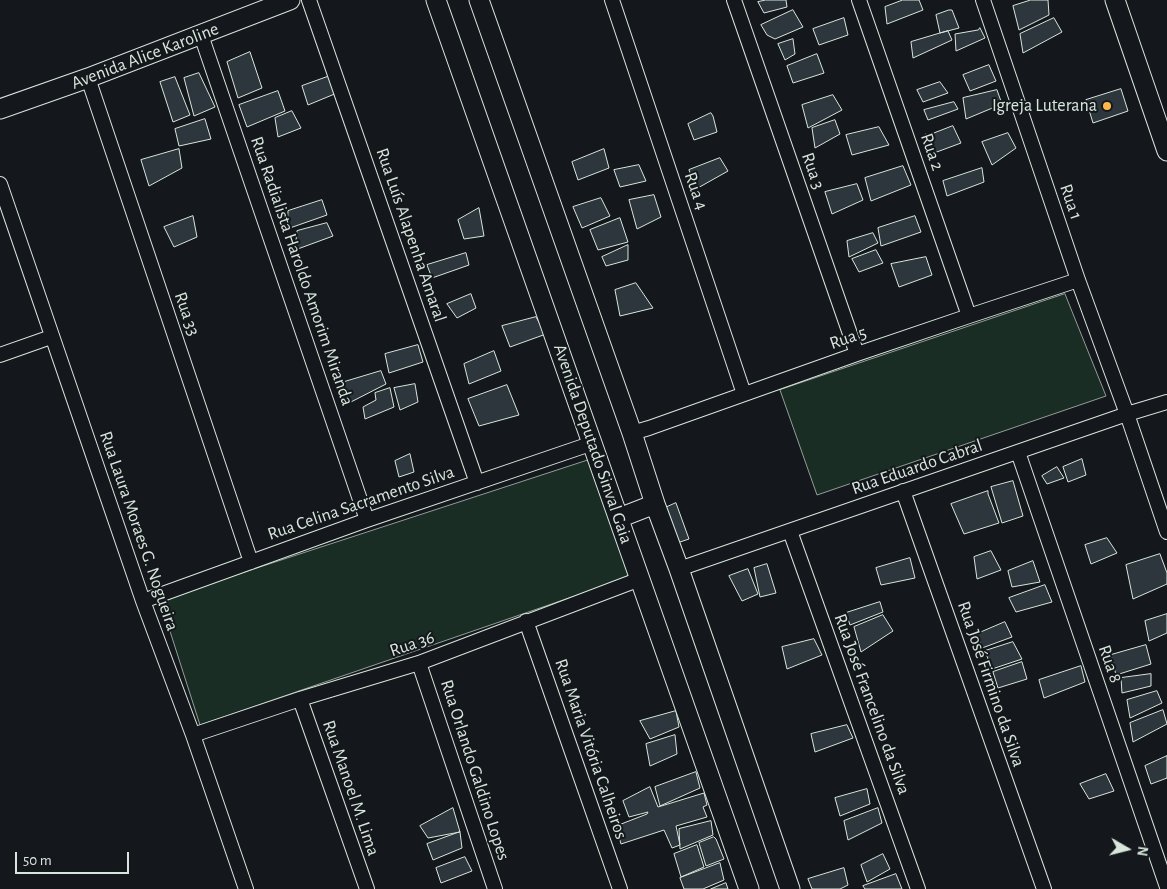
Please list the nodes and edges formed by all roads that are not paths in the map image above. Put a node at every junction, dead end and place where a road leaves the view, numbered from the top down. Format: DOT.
graph roads {
  1 [pos="290,0"];
  2 [pos="309,0"];
  3 [pos="436,0"];
  4 [pos="479,0"];
  5 [pos="612,0"];
  6 [pos="734,0"];
  7 [pos="859,0"];
  8 [pos="983,0"];
  9 [pos="1115,0"];
  10 [pos="201,35"];
  11 [pos="88,78"];
  12 [pos="0,109"];
  13 [pos="1167,151"];
  14 [pos="0,184"];
  15 [pos="1078,280"];
  16 [pos="969,316"];
  17 [pos="52,337"];
  18 [pos="857,354"];
  19 [pos="0,355"];
  20 [pos="744,394"];
  21 [pos="1167,402"];
  22 [pos="1126,414"];
  23 [pos="632,433"];
  24 [pos="592,443"];
  25 [pos="1018,452"];
  26 [pos="477,483"];
  27 [pos="903,491"];
  28 [pos="655,504"];
  29 [pos="619,518"];
  30 [pos="367,520"];
  31 [pos="790,531"];
  32 [pos="1167,532"];
  33 [pos="251,562"];
  34 [pos="679,569"];
  35 [pos="640,579"];
  36 [pos="143,601"];
  37 [pos="526,621"];
  38 [pos="419,663"];
  39 [pos="300,699"];
  40 [pos="193,735"];
  41 [pos="1167,887"];
  42 [pos="246,889"];
  43 [pos="367,889"];
  44 [pos="495,889"];
  45 [pos="620,889"];
  46 [pos="749,889"];
  47 [pos="790,889"];
  48 [pos="918,889"];
  49 [pos="1044,889"];
  1 -- 10 [label="street, Avenida Alice Karoline"];
  2 -- 26 [label="street, Rua Luís Alapenha Amaral"];
  3 -- 24 [label="street, Avenida Deputado Sinval Gaia"];
  4 -- 23 [label="street"];
  5 -- 20 [label="street, Rua 4"];
  6 -- 18 [label="street, Rua 3"];
  7 -- 16 [label="street, Rua 2"];
  8 -- 15 [label="street, Rua 1"];
  9 -- 13 [label="street"];
  10 -- 11 [label="street, Avenida Alice Karoline"];
  10 -- 30 [label="street, Rua Radialista Haroldo Amorim Miranda"];
  11 -- 12 [label="street, Avenida Alice Karoline"];
  11 -- 33 [label="street, Rua 33"];
  14 -- 17 [label="street, Rua Laura Moraes G. Nogueira"];
  15 -- 16 [label="street, Rua 5"];
  15 -- 22 [label="street, Rua 1"];
  16 -- 18 [label="street, Rua 5"];
  17 -- 19 [label="street"];
  17 -- 36 [label="street, Rua Laura Moraes G. Nogueira"];
  18 -- 20 [label="street, Rua 5"];
  20 -- 23 [label="street, Rua 5"];
  21 -- 22 [label="street, Rua Eduardo Cabral"];
  22 -- 25 [label="street, Rua Eduardo Cabral"];
  22 -- 32 [label="street, Rua 1"];
  23 -- 28 [label="street"];
  24 -- 26 [label="street, Rua Celina Sacramento Silva"];
  24 -- 29 [label="street, Avenida Deputado Sinval Gaia"];
  25 -- 27 [label="street, Rua Eduardo Cabral"];
  25 -- 41 [label="street, Rua 8"];
  26 -- 30 [label="street, Rua Celina Sacramento Silva"];
  27 -- 31 [label="street, Rua Eduardo Cabral"];
  27 -- 49 [label="street, Rua José Firmino da Silva"];
  28 -- 29 [label="street"];
  28 -- 34 [label="street"];
  29 -- 35 [label="street, Avenida Deputado Sinval Gaia"];
  30 -- 33 [label="street, Rua Celina Sacramento Silva"];
  31 -- 34 [label="street, Rua Eduardo Cabral"];
  31 -- 48 [label="street, Rua José Francelino da Silva"];
  33 -- 36 [label="street, Rua Celina Sacramento Silva"];
  34 -- 47 [label="street"];
  35 -- 37 [label="street, Rua 36"];
  35 -- 46 [label="street, Avenida Deputado Sinval Gaia"];
  36 -- 40 [label="street, Rua Laura Moraes G. Nogueira"];
  37 -- 38 [label="street, Rua 36"];
  37 -- 45 [label="street, Rua Maria Vitória Calheiros"];
  38 -- 39 [label="street, Rua 36"];
  38 -- 44 [label="street, Rua Orlando Galdino Lopes"];
  39 -- 40 [label="street, Rua 36"];
  39 -- 43 [label="street, Rua Manoel M. Lima"];
  40 -- 42 [label="street, Rua Laura Moraes G. Nogueira"];
}
